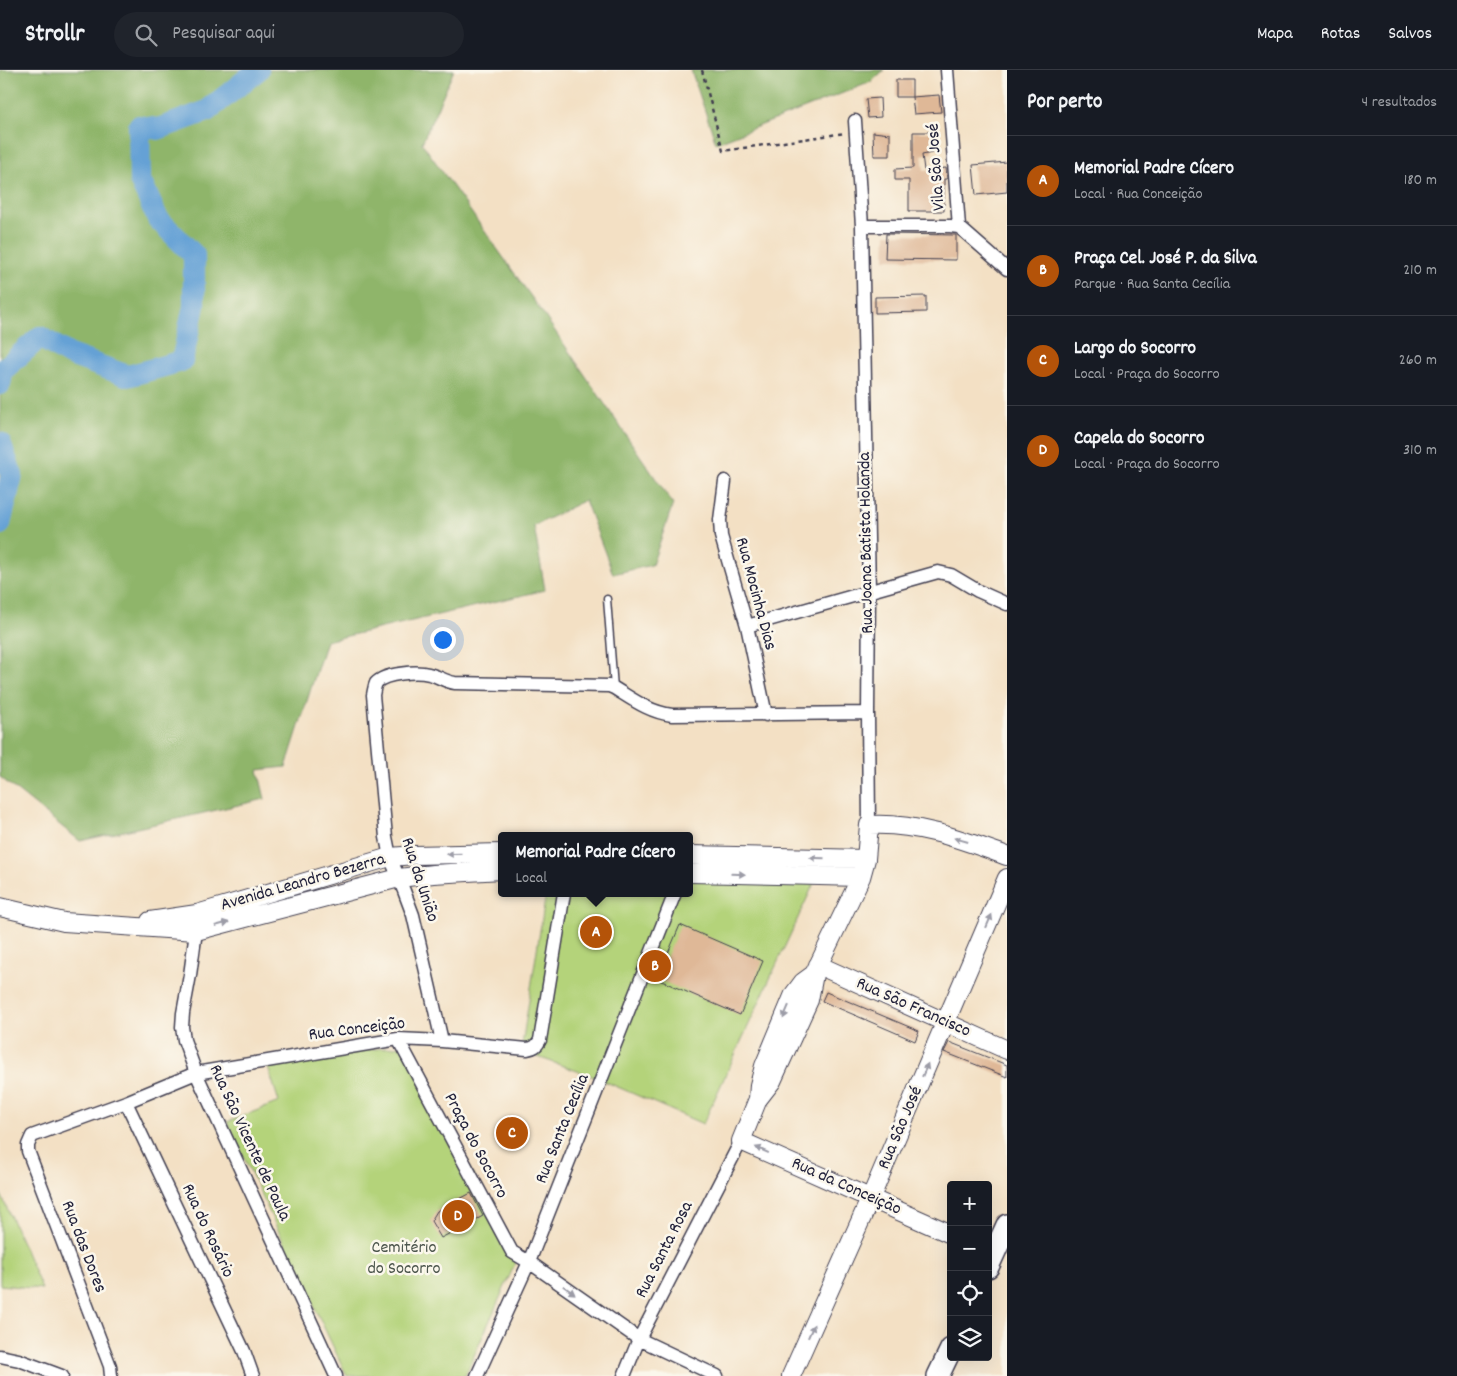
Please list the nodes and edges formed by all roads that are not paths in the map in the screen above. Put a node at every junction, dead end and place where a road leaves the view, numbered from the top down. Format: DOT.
graph roads {
  1 [pos="947,70"];
  2 [pos="856,126"];
  3 [pos="862,226"];
  4 [pos="959,227"];
  5 [pos="1007,269"];
  6 [pos="725,481"];
  7 [pos="869,591"];
  8 [pos="607,599"];
  9 [pos="1007,604"];
  10 [pos="747,626"];
  11 [pos="614,688"];
  12 [pos="868,713"];
  13 [pos="766,715"];
  14 [pos="869,825"];
  15 [pos="498,853"];
  16 [pos="693,855"];
  17 [pos="1007,856"];
  18 [pos="390,857"];
  19 [pos="866,860"];
  20 [pos="498,870"];
  21 [pos="693,872"];
  22 [pos="861,876"];
  23 [pos="399,878"];
  24 [pos="1007,878"];
  25 [pos="563,897"];
  26 [pos="673,897"];
  27 [pos="0,907"];
  28 [pos="197,923"];
  29 [pos="816,970"];
  30 [pos="946,1024"];
  31 [pos="398,1039"];
  32 [pos="442,1041"];
  33 [pos="1007,1050"];
  34 [pos="196,1073"];
  35 [pos="126,1102"];
  36 [pos="38,1133"];
  37 [pos="741,1141"];
  38 [pos="871,1197"];
  39 [pos="1007,1225"];
  40 [pos="947,1232"];
  41 [pos="995,1258"];
  42 [pos="529,1262"];
  43 [pos="639,1339"];
  44 [pos="0,1357"];
  45 [pos="947,1357"];
  46 [pos="62,1376"];
  47 [pos="111,1376"];
  48 [pos="252,1376"];
  49 [pos="336,1376"];
  50 [pos="477,1376"];
  51 [pos="624,1376"];
  52 [pos="717,1376"];
  53 [pos="791,1376"];
  54 [pos="938,1376"];
  1 -- 4 [label="street, Vila São José"];
  2 -- 3 [label="street, Rua Joana Batista Holanda"];
  3 -- 4 [label="street"];
  3 -- 7 [label="street, Rua Joana Batista Holanda"];
  4 -- 5 [label="street, Vila São José"];
  6 -- 10 [label="street, Rua Mocinha Dias"];
  7 -- 9 [label="street"];
  7 -- 10 [label="street"];
  7 -- 12 [label="street, Rua Joana Batista Holanda"];
  8 -- 11 [label="lane"];
  10 -- 13 [label="street, Rua Mocinha Dias"];
  11 -- 13 [label="street"];
  11 -- 18 [label="street, Rua da União"];
  12 -- 13 [label="street"];
  12 -- 14 [label="street, Rua Joana Batista Holanda"];
  17 -- 14 [label="street, one-way"];
  14 -- 19 [label="street, Rua Joana Batista Holanda"];
  15 -- 18 [label="street, Avenida Leandro Bezerra, one-way"];
  19 -- 16 [label="street, one-way"];
  18 -- 23 [label="street, Rua da União"];
  18 -- 28 [label="street, Avenida Leandro Bezerra"];
  19 -- 22 [label="street"];
  20 -- 23 [label="street, Avenida Leandro Bezerra"];
  21 -- 22 [label="street, one-way"];
  22 -- 29 [label="street"];
  28 -- 23 [label="street, Avenida Leandro Bezerra, one-way"];
  23 -- 32 [label="street, Rua da União"];
  30 -- 24 [label="street, Rua São José, one-way"];
  25 -- 32 [label="street, Rua Conceição"];
  26 -- 42 [label="street, Rua Santa Cecília"];
  27 -- 28 [label="street, Avenida Leandro Bezerra"];
  28 -- 34 [label="street, Rua São Vicente de Paula"];
  29 -- 30 [label="street, Rua São Francisco"];
  29 -- 37 [label="street"];
  30 -- 33 [label="street, Rua São Francisco"];
  38 -- 30 [label="street, Rua São José, one-way"];
  31 -- 32 [label="street, Rua Conceição"];
  31 -- 34 [label="street, Rua Conceição"];
  31 -- 42 [label="street, Praça do Socorro"];
  34 -- 35 [label="street, Rua Conceição"];
  34 -- 49 [label="street, Rua São Vicente de Paula"];
  35 -- 36 [label="street, Rua Conceição"];
  35 -- 48 [label="street, Rua do Rosário"];
  36 -- 47 [label="street, Rua das Dores"];
  38 -- 37 [label="street, Rua da Conceição, one-way"];
  37 -- 43 [label="street, Rua Santa Rosa"];
  38 -- 40 [label="street, Rua da Conceição"];
  53 -- 38 [label="street, Rua São José, one-way"];
  39 -- 41 [label="highway"];
  42 -- 43 [label="street, Praça do Socorro, one-way"];
  42 -- 50 [label="street, Rua Santa Cecília"];
  43 -- 51 [label="street, Rua Santa Rosa"];
  43 -- 52 [label="street, Praça do Socorro"];
  44 -- 46 [label="street"];
  45 -- 54 [label="highway"];
}
